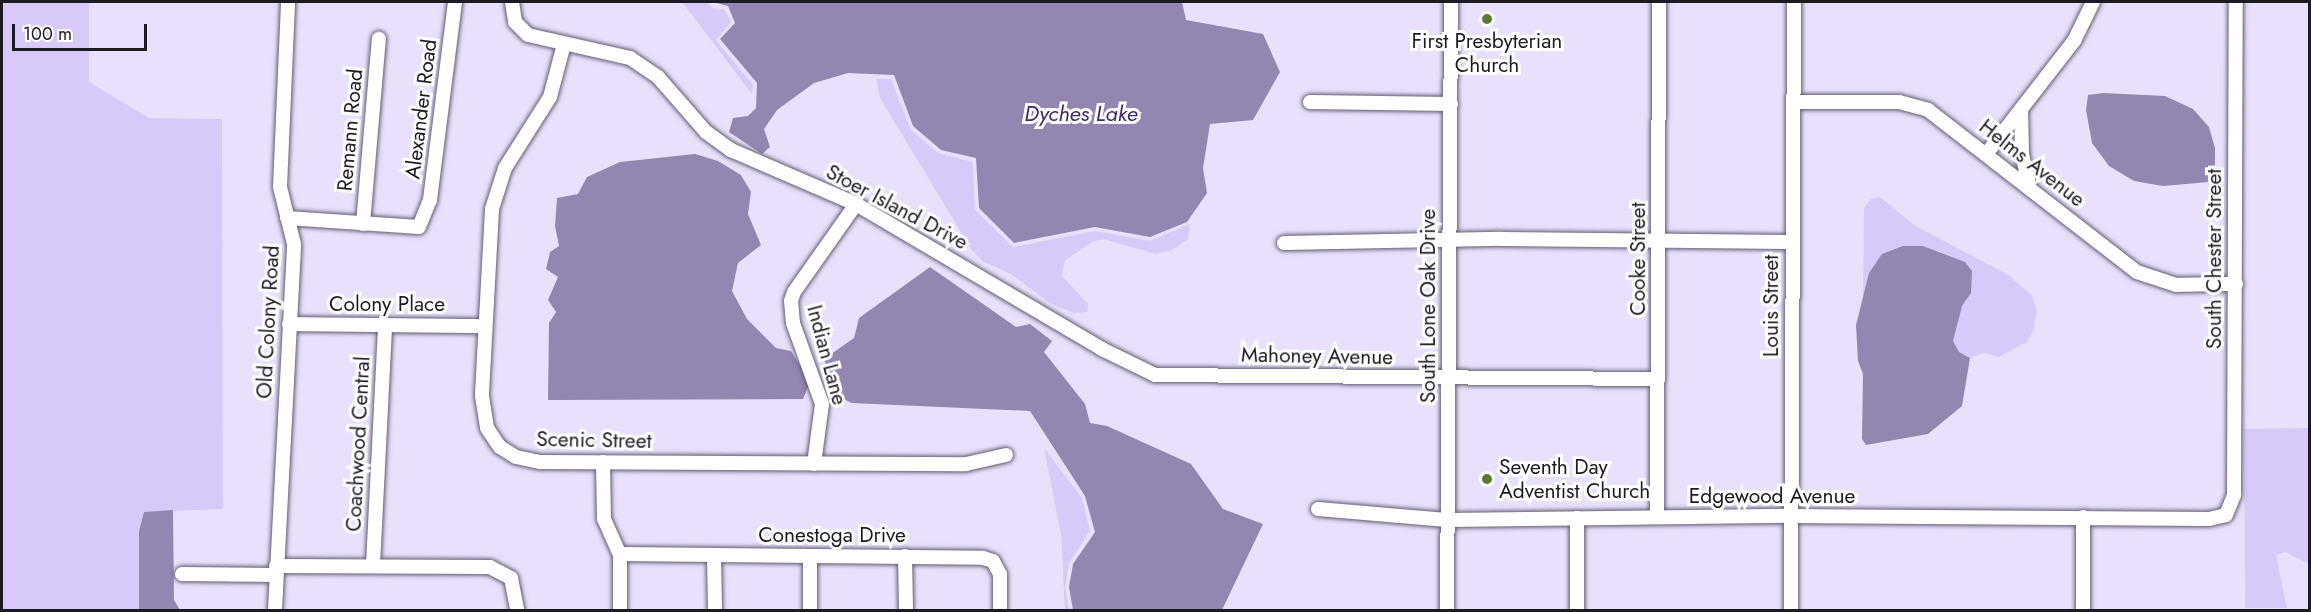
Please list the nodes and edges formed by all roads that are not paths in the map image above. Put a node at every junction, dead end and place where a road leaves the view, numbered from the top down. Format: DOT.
graph roads {
  1 [pos="288,2"];
  2 [pos="455,2"];
  3 [pos="512,2"];
  4 [pos="1451,2"];
  5 [pos="1659,2"];
  6 [pos="1794,2"];
  7 [pos="2093,2"];
  8 [pos="2236,2"];
  9 [pos="379,39"];
  10 [pos="564,44"];
  11 [pos="1310,102"];
  12 [pos="1792,102"];
  13 [pos="1450,104"];
  14 [pos="2021,109"];
  15 [pos="1987,153"];
  16 [pos="2029,185"];
  17 [pos="856,204"];
  18 [pos="287,218"];
  19 [pos="363,224"];
  20 [pos="1449,241"];
  21 [pos="1659,241"];
  22 [pos="1792,242"];
  23 [pos="1284,243"];
  24 [pos="2236,284"];
  25 [pos="290,324"];
  26 [pos="385,325"];
  27 [pos="485,326"];
  28 [pos="1155,375"];
  29 [pos="1448,378"];
  30 [pos="1658,379"];
  31 [pos="1006,455"];
  32 [pos="603,462"];
  33 [pos="814,464"];
  34 [pos="1318,509"];
  35 [pos="2226,514"];
  36 [pos="1791,516"];
  37 [pos="1657,517"];
  38 [pos="2083,517"];
  39 [pos="1578,518"];
  40 [pos="1448,520"];
  41 [pos="620,554"];
  42 [pos="714,556"];
  43 [pos="810,556"];
  44 [pos="905,556"];
  45 [pos="373,566"];
  46 [pos="276,570"];
  47 [pos="182,574"];
  48 [pos="276,610"];
  49 [pos="517,610"];
  50 [pos="620,610"];
  51 [pos="715,610"];
  52 [pos="810,610"];
  53 [pos="906,610"];
  54 [pos="1000,610"];
  55 [pos="1447,610"];
  56 [pos="1577,610"];
  57 [pos="1791,610"];
  58 [pos="2083,610"];
  1 -- 18 [label="street, Old Colony Road"];
  2 -- 19 [label="street, Alexander Road"];
  3 -- 10 [label="street, Stoer Island Drive"];
  4 -- 13 [label="street, South Lone Oak Drive"];
  5 -- 21 [label="street, Cooke Street"];
  6 -- 12 [label="street, Louis Street"];
  7 -- 14 [label="street"];
  8 -- 24 [label="street, South Chester Street"];
  9 -- 19 [label="street, Remann Road"];
  10 -- 17 [label="street, Stoer Island Drive"];
  10 -- 27 [label="street, Scenic Street"];
  11 -- 13 [label="street"];
  12 -- 15 [label="street, Helms Avenue"];
  12 -- 22 [label="street, Louis Street"];
  13 -- 20 [label="street, South Lone Oak Drive"];
  14 -- 15 [label="street"];
  14 -- 16 [label="street"];
  15 -- 16 [label="street, Helms Avenue"];
  16 -- 24 [label="street, Helms Avenue"];
  17 -- 28 [label="street, Stoer Island Drive"];
  17 -- 33 [label="street, Indian Lane"];
  18 -- 19 [label="street"];
  18 -- 25 [label="street, Old Colony Road"];
  20 -- 21 [label="street"];
  20 -- 23 [label="street"];
  20 -- 29 [label="street, South Lone Oak Drive"];
  21 -- 22 [label="street"];
  21 -- 30 [label="street, Cooke Street"];
  22 -- 36 [label="street, Louis Street"];
  24 -- 35 [label="street, South Chester Street"];
  25 -- 26 [label="street, Colony Place"];
  25 -- 46 [label="street, Old Colony Road"];
  26 -- 27 [label="street, Colony Place"];
  26 -- 45 [label="street, Coachwood Central"];
  27 -- 32 [label="street, Scenic Street"];
  28 -- 29 [label="street, Mahoney Avenue"];
  29 -- 30 [label="street, Mahoney Avenue"];
  29 -- 40 [label="street, South Lone Oak Drive"];
  30 -- 37 [label="street, Cooke Street"];
  31 -- 33 [label="street, Scenic Street"];
  32 -- 33 [label="street, Scenic Street"];
  32 -- 41 [label="street"];
  34 -- 40 [label="street, Edgewood Avenue"];
  35 -- 38 [label="street, Edgewood Avenue"];
  36 -- 37 [label="street, Edgewood Avenue"];
  36 -- 38 [label="street, Edgewood Avenue"];
  36 -- 57 [label="street, Louis Street"];
  37 -- 39 [label="street, Edgewood Avenue"];
  38 -- 58 [label="street"];
  39 -- 40 [label="street, Edgewood Avenue"];
  39 -- 56 [label="street"];
  40 -- 55 [label="street, South Lone Oak Drive"];
  41 -- 42 [label="street, Conestoga Drive"];
  41 -- 50 [label="street"];
  42 -- 43 [label="street, Conestoga Drive"];
  42 -- 51 [label="street"];
  43 -- 44 [label="street, Conestoga Drive"];
  43 -- 52 [label="street"];
  44 -- 53 [label="street"];
  44 -- 54 [label="street, Conestoga Drive"];
  45 -- 46 [label="street"];
  45 -- 49 [label="street"];
  46 -- 47 [label="street"];
  46 -- 48 [label="street, Old Colony Road"];
}
